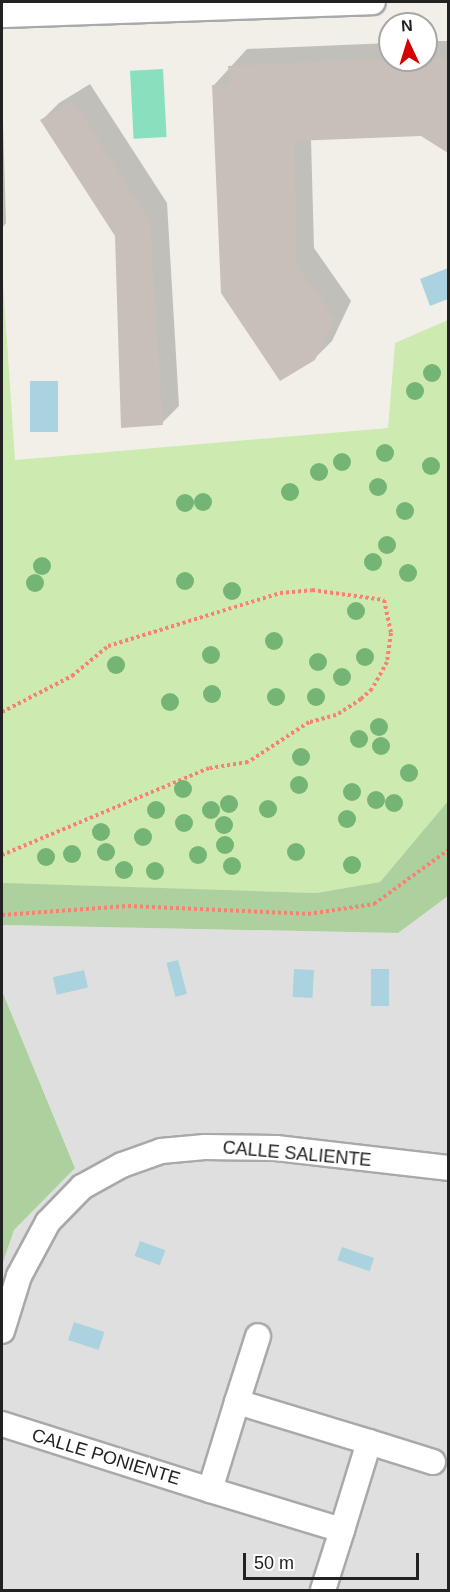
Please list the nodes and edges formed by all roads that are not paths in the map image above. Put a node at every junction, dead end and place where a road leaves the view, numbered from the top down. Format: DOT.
graph roads {
  1 [pos="374,2"];
  2 [pos="320,3"];
  3 [pos="2,15"];
  4 [pos="448,1168"];
  5 [pos="2,1331"];
  6 [pos="258,1336"];
  7 [pos="237,1402"];
  8 [pos="2,1424"];
  9 [pos="369,1442"];
  10 [pos="433,1462"];
  11 [pos="210,1490"];
  12 [pos="342,1530"];
  13 [pos="323,1590"];
  1 -- 2 [label="street"];
  2 -- 3 [label="street"];
  4 -- 5 [label="street, CALLE SALIENTE"];
  6 -- 7 [label="street"];
  7 -- 9 [label="street"];
  7 -- 11 [label="street"];
  8 -- 11 [label="street, CALLE PONIENTE"];
  9 -- 10 [label="street"];
  9 -- 12 [label="street"];
  11 -- 12 [label="street, CALLE PONIENTE"];
  12 -- 13 [label="street"];
}
